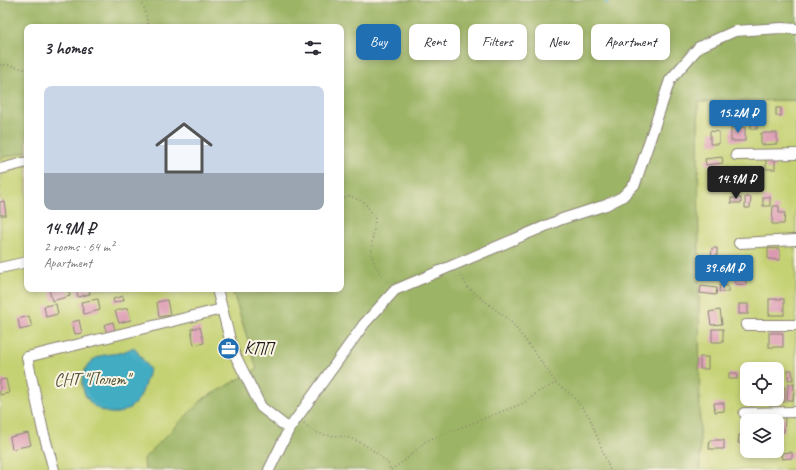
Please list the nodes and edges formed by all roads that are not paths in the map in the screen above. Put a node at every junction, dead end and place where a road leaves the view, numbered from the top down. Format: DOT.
graph roads {
  1 [pos="796,29"];
  2 [pos="796,154"];
  3 [pos="736,155"];
  4 [pos="24,163"];
  5 [pos="0,169"];
  6 [pos="796,240"];
  7 [pos="739,243"];
  8 [pos="24,263"];
  9 [pos="0,268"];
  10 [pos="218,292"];
  11 [pos="222,309"];
  12 [pos="796,325"];
  13 [pos="746,326"];
  14 [pos="796,412"];
  15 [pos="744,413"];
  16 [pos="289,429"];
  17 [pos="54,470"];
  18 [pos="269,470"];
  1 -- 16 [label="street"];
  2 -- 3 [label="street"];
  4 -- 5 [label="street"];
  6 -- 7 [label="street"];
  8 -- 9 [label="street"];
  10 -- 11 [label="street"];
  11 -- 16 [label="street"];
  11 -- 17 [label="street"];
  12 -- 13 [label="street"];
  14 -- 15 [label="street"];
  16 -- 18 [label="street"];
}
